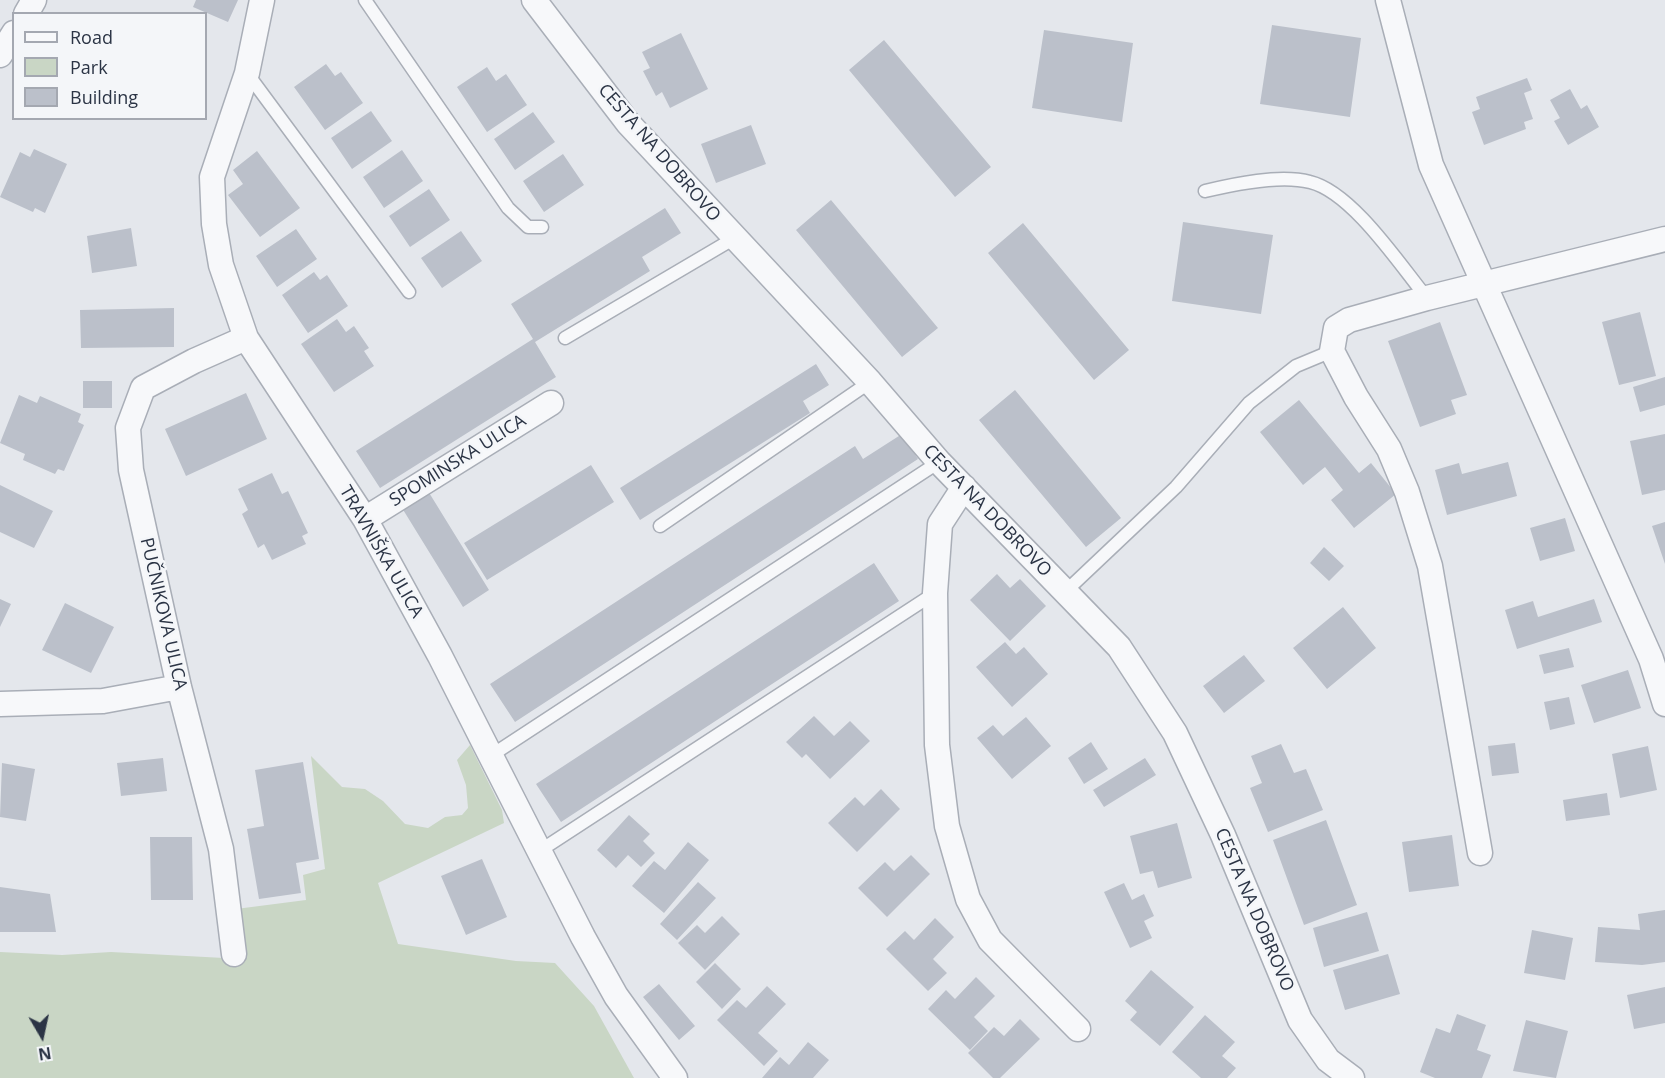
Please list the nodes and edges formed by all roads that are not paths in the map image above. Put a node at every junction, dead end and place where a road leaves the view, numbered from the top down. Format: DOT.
graph roads {
  1 [pos="262,0"];
  2 [pos="365,0"];
  3 [pos="534,0"];
  4 [pos="1388,0"];
  5 [pos="12,36"];
  6 [pos="0,55"];
  7 [pos="247,74"];
  8 [pos="1204,191"];
  9 [pos="542,227"];
  10 [pos="733,238"];
  11 [pos="1665,239"];
  12 [pos="1483,284"];
  13 [pos="409,292"];
  14 [pos="1427,298"];
  15 [pos="246,338"];
  16 [pos="565,338"];
  17 [pos="1332,351"];
  18 [pos="870,382"];
  19 [pos="551,404"];
  20 [pos="939,462"];
  21 [pos="964,487"];
  22 [pos="364,519"];
  23 [pos="660,526"];
  24 [pos="1065,592"];
  25 [pos="935,593"];
  26 [pos="179,687"];
  27 [pos="0,704"];
  28 [pos="1665,704"];
  29 [pos="492,756"];
  30 [pos="540,850"];
  31 [pos="1480,853"];
  32 [pos="234,954"];
  33 [pos="1078,1029"];
  34 [pos="675,1078"];
  35 [pos="1352,1078"];
  1 -- 7 [label="street, TRAVNIŠKA ULICA"];
  2 -- 9 [label="lane"];
  3 -- 10 [label="street, CESTA NA DOBROVO"];
  4 -- 12 [label="street"];
  5 -- 6 [label="street"];
  7 -- 13 [label="lane"];
  7 -- 15 [label="street, TRAVNIŠKA ULICA"];
  8 -- 14 [label="lane"];
  10 -- 16 [label="lane"];
  10 -- 18 [label="street, CESTA NA DOBROVO"];
  11 -- 12 [label="street"];
  12 -- 14 [label="street"];
  12 -- 28 [label="street"];
  14 -- 17 [label="street"];
  15 -- 22 [label="street, TRAVNIŠKA ULICA"];
  15 -- 26 [label="street, PUČNIKOVA ULICA"];
  17 -- 24 [label="lane"];
  17 -- 31 [label="street"];
  18 -- 20 [label="street, CESTA NA DOBROVO"];
  18 -- 23 [label="lane"];
  19 -- 22 [label="street, SPOMINSKA ULICA"];
  20 -- 21 [label="street, CESTA NA DOBROVO"];
  20 -- 29 [label="lane"];
  21 -- 24 [label="street, CESTA NA DOBROVO"];
  21 -- 25 [label="street"];
  22 -- 29 [label="street, TRAVNIŠKA ULICA"];
  24 -- 35 [label="street, CESTA NA DOBROVO"];
  25 -- 30 [label="lane"];
  25 -- 33 [label="street"];
  26 -- 27 [label="street"];
  26 -- 32 [label="street, PUČNIKOVA ULICA"];
  29 -- 30 [label="street, TRAVNIŠKA ULICA"];
  30 -- 34 [label="street, TRAVNIŠKA ULICA"];
}
